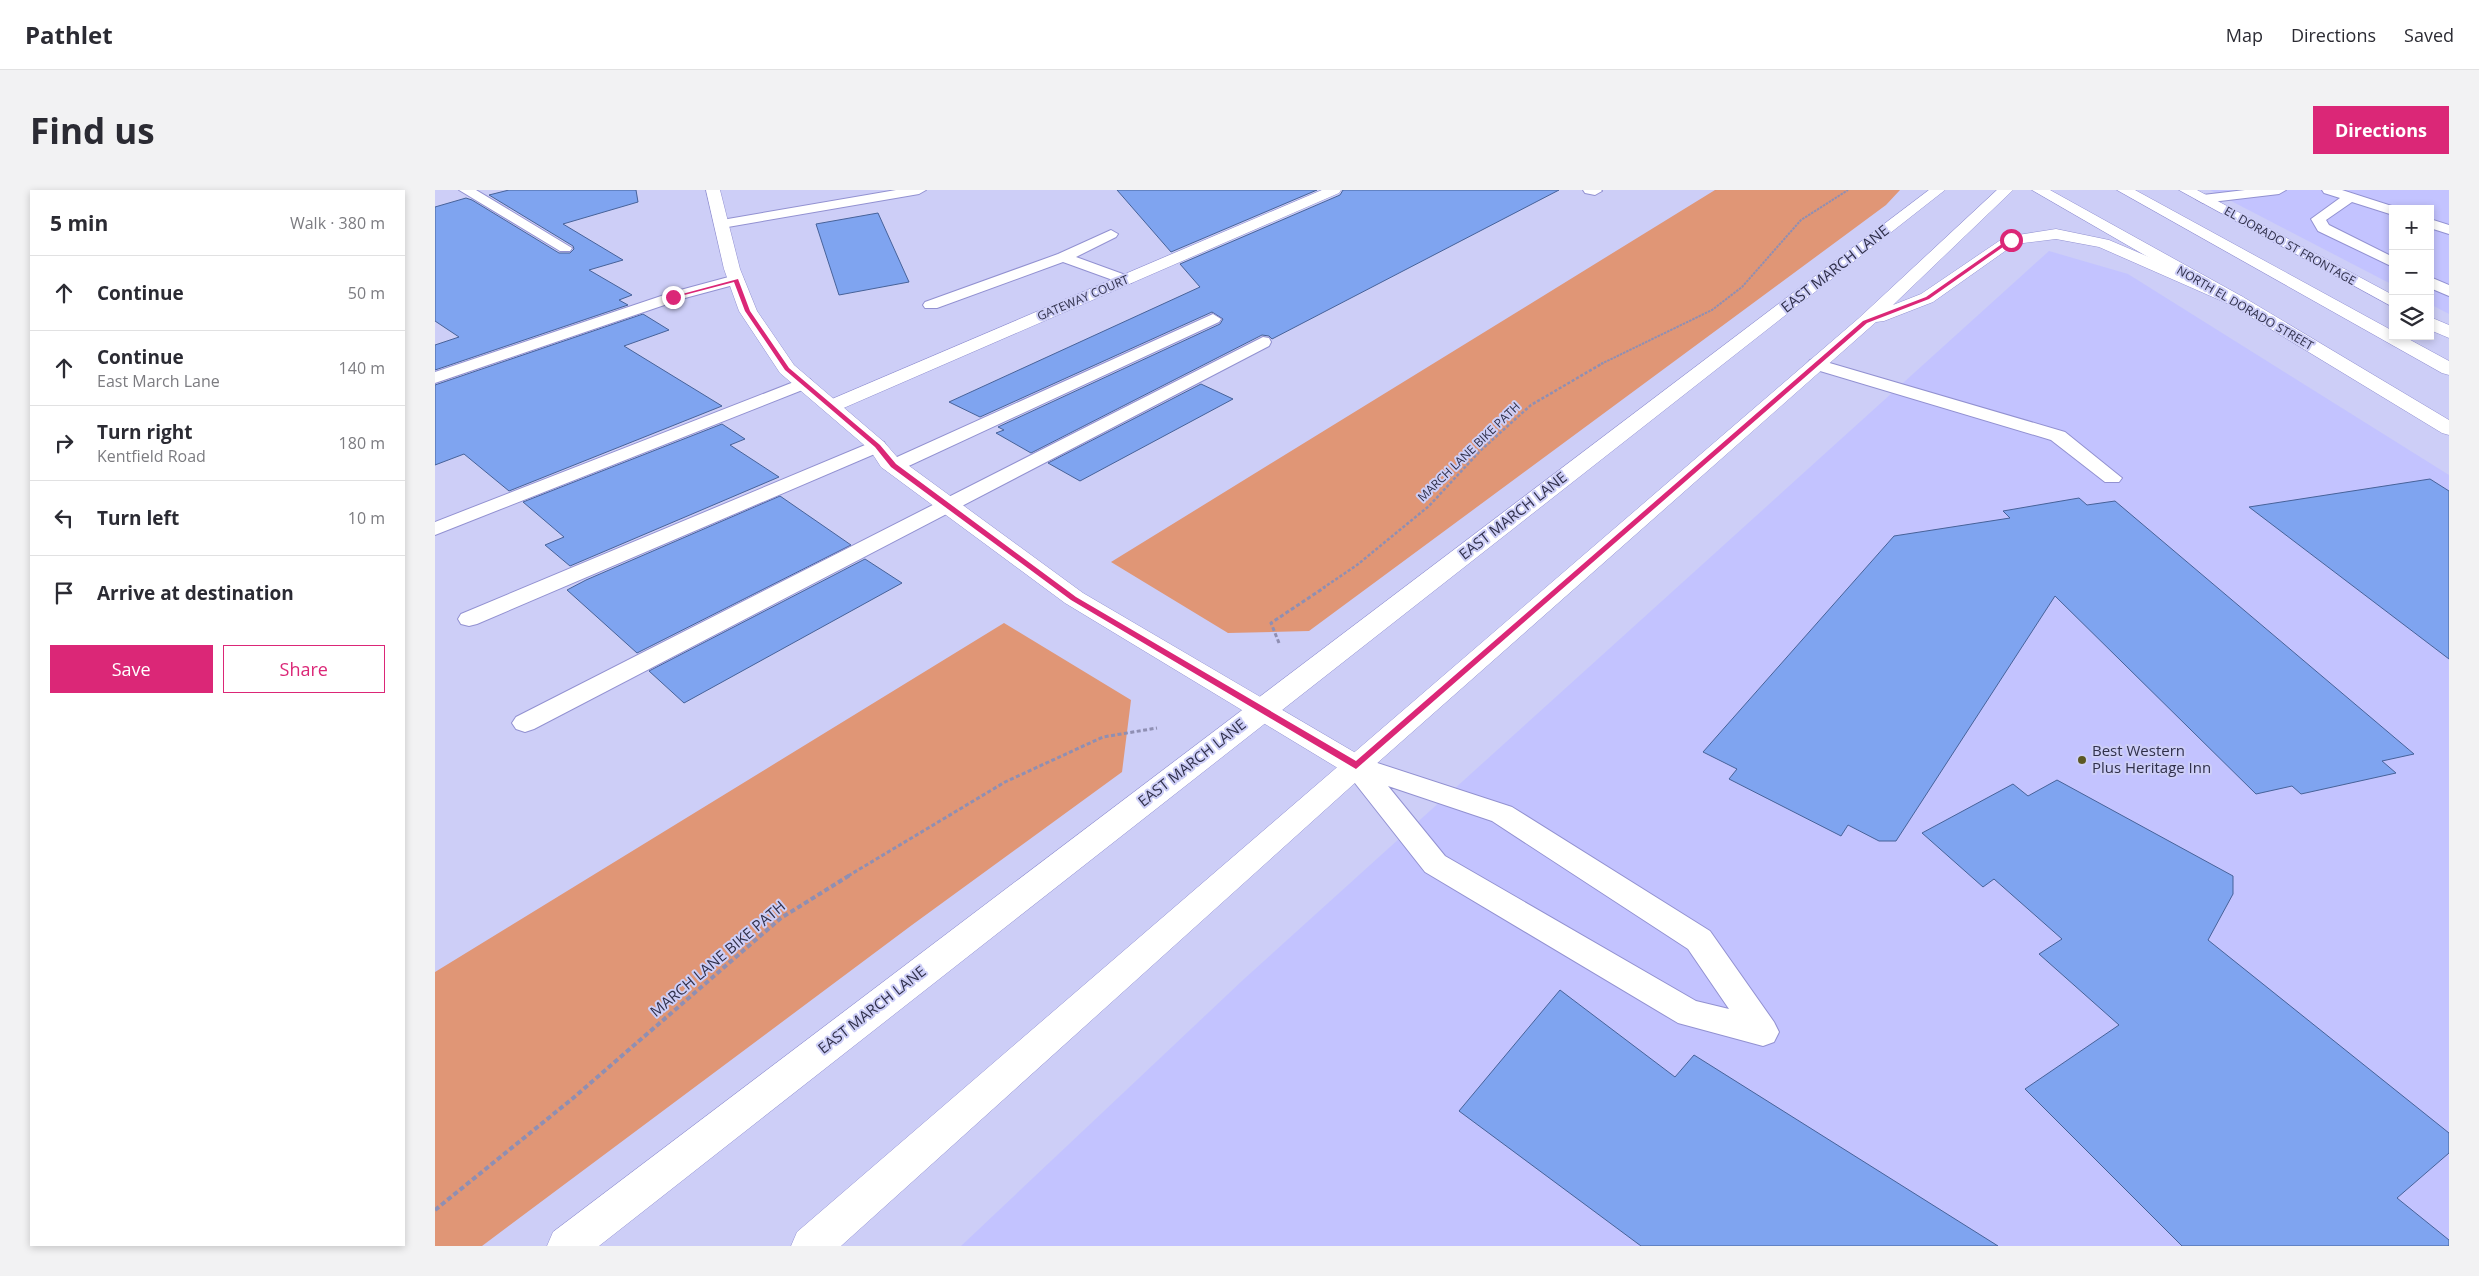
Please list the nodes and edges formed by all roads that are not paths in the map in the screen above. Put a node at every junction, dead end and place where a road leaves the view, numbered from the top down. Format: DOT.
graph roads {
  1 [pos="466,190"];
  2 [pos="713,190"];
  3 [pos="919,190"];
  4 [pos="1334,190"];
  5 [pos="1938,190"];
  6 [pos="2006,190"];
  7 [pos="2039,190"];
  8 [pos="2124,190"];
  9 [pos="2186,190"];
  10 [pos="2279,190"];
  11 [pos="2329,190"];
  12 [pos="2351,197"];
  13 [pos="2203,199"];
  14 [pos="2389,210"];
  15 [pos="721,224"];
  16 [pos="2434,225"];
  17 [pos="2449,230"];
  18 [pos="1111,234"];
  19 [pos="565,248"];
  20 [pos="1063,257"];
  21 [pos="2389,261"];
  22 [pos="736,280"];
  23 [pos="1126,280"];
  24 [pos="2434,284"];
  25 [pos="2449,291"];
  26 [pos="2389,300"];
  27 [pos="2237,301"];
  28 [pos="931,305"];
  29 [pos="1213,319"];
  30 [pos="1865,322"];
  31 [pos="2434,324"];
  32 [pos="2449,333"];
  33 [pos="1263,342"];
  34 [pos="1816,364"];
  35 [pos="2449,369"];
  36 [pos="439,373"];
  37 [pos="804,383"];
  38 [pos="832,406"];
  39 [pos="2449,429"];
  40 [pos="877,446"];
  41 [pos="893,466"];
  42 [pos="2112,478"];
  43 [pos="947,505"];
  44 [pos="435,530"];
  45 [pos="469,619"];
  46 [pos="1260,710"];
  47 [pos="525,723"];
  48 [pos="1356,766"];
  49 [pos="567,1246"];
  50 [pos="811,1246"];
  1 -- 19 [label="lane"];
  2 -- 15 [label="main road"];
  3 -- 15 [label="lane"];
  4 -- 23 [label="main road, GATEWAY COURT"];
  5 -- 46 [label="main road, EAST MARCH LANE"];
  6 -- 30 [label="main road"];
  7 -- 27 [label="main road, NORTH EL DORADO STREET"];
  8 -- 35 [label="main road"];
  9 -- 13 [label="main road, EL DORADO ST FRONTAGE"];
  10 -- 13 [label="lane"];
  11 -- 12 [label="lane"];
  12 -- 14 [label="lane"];
  12 -- 21 [label="lane"];
  13 -- 26 [label="main road, EL DORADO ST FRONTAGE"];
  15 -- 22 [label="main road"];
  16 -- 17 [label="lane"];
  18 -- 20 [label="lane"];
  20 -- 23 [label="lane"];
  20 -- 28 [label="lane"];
  22 -- 36 [label="lane"];
  22 -- 37 [label="main road"];
  23 -- 38 [label="main road, GATEWAY COURT"];
  24 -- 25 [label="lane"];
  27 -- 30 [label="main road"];
  27 -- 39 [label="main road, NORTH EL DORADO STREET"];
  29 -- 41 [label="lane"];
  30 -- 34 [label="main road"];
  31 -- 32 [label="main road"];
  33 -- 43 [label="lane"];
  34 -- 42 [label="lane"];
  34 -- 48 [label="main road"];
  37 -- 38 [label="main road"];
  37 -- 44 [label="lane"];
  38 -- 40 [label="main road"];
  40 -- 41 [label="main road"];
  40 -- 45 [label="lane"];
  41 -- 43 [label="main road"];
  43 -- 46 [label="main road"];
  43 -- 47 [label="lane"];
  46 -- 48 [label="main road"];
  46 -- 49 [label="main road, EAST MARCH LANE"];
  48 -- 48 [label="lane"];
  48 -- 50 [label="main road"];
}
